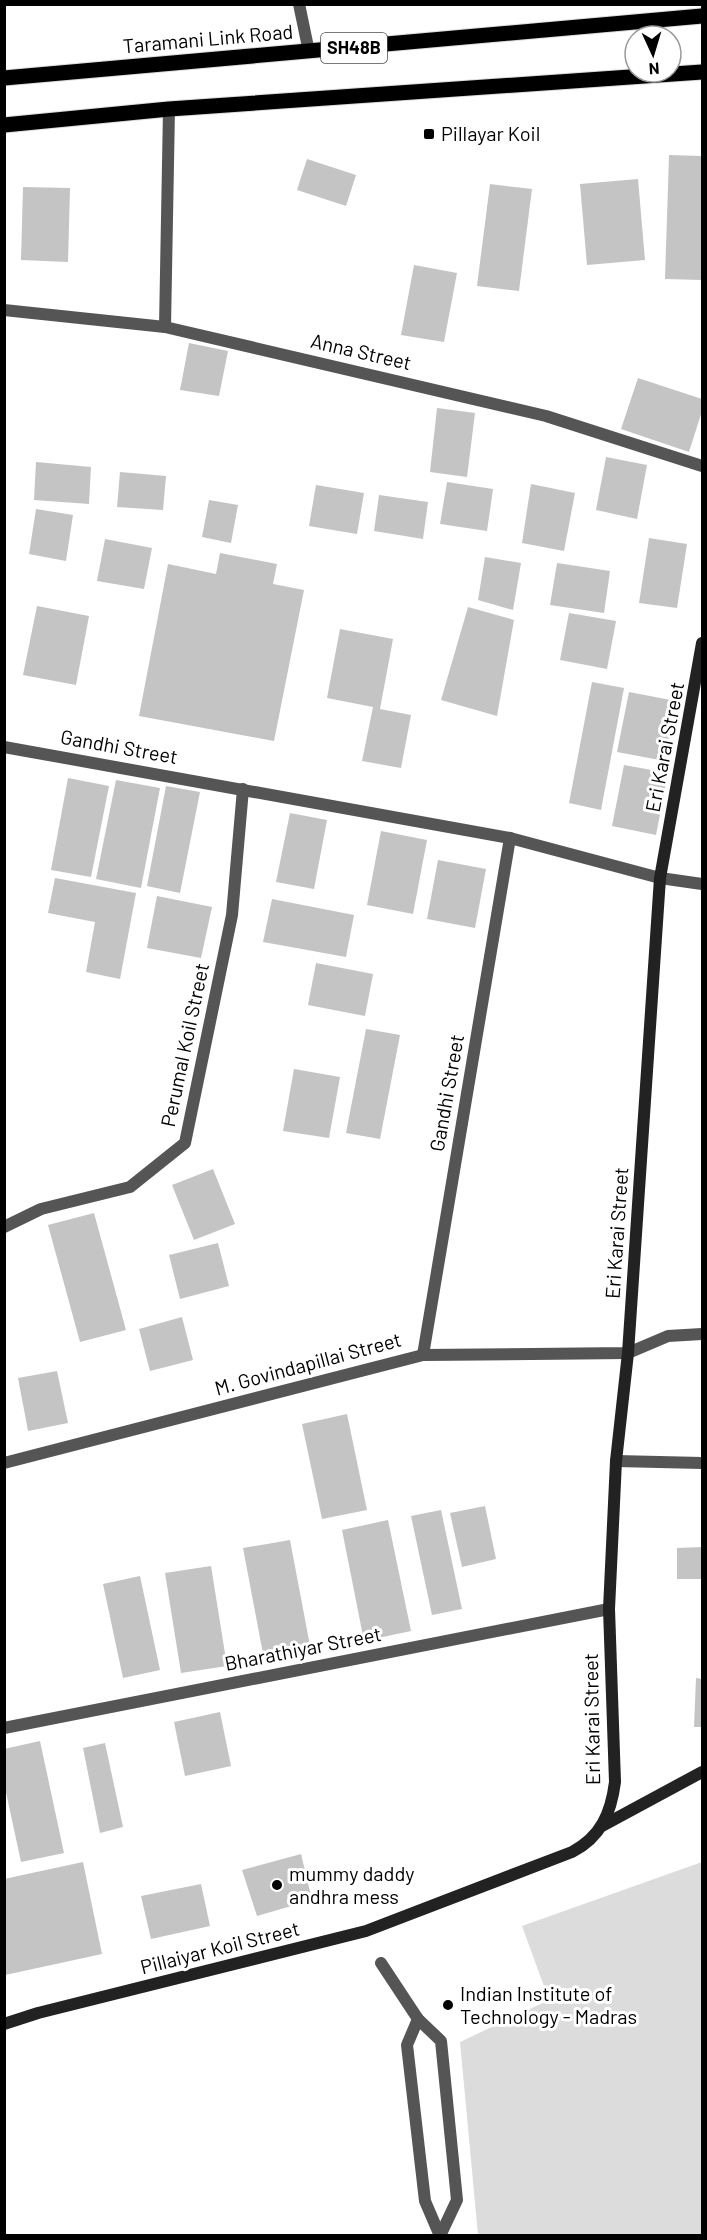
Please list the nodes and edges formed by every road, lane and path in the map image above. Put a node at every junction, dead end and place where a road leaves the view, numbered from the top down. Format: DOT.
graph roads {
  1 [pos="299,4"];
  2 [pos="702,16"];
  3 [pos="309,52"];
  4 [pos="702,72"];
  5 [pos="4,78"];
  6 [pos="169,109"];
  7 [pos="4,125"];
  8 [pos="4,310"];
  9 [pos="165,327"];
  10 [pos="702,466"];
  11 [pos="702,643"];
  12 [pos="4,747"];
  13 [pos="243,789"];
  14 [pos="510,838"];
  15 [pos="660,878"];
  16 [pos="702,884"];
  17 [pos="4,1227"];
  18 [pos="702,1334"];
  19 [pos="628,1353"];
  20 [pos="423,1355"];
  21 [pos="616,1461"];
  22 [pos="702,1462"];
  23 [pos="4,1463"];
  24 [pos="609,1609"];
  25 [pos="4,1728"];
  26 [pos="702,1772"];
  27 [pos="602,1826"];
  28 [pos="381,1963"];
  29 [pos="418,2019"];
  30 [pos="4,2024"];
  31 [pos="440,2235"];
  1 -- 3 [label="street"];
  2 -- 3 [label="main road, Taramani Link Road / SH48B"];
  3 -- 5 [label="main road, Taramani Link Road / SH48B"];
  4 -- 6 [label="main road"];
  6 -- 7 [label="main road"];
  6 -- 9 [label="street"];
  8 -- 9 [label="street, Anna Street"];
  9 -- 10 [label="street, Anna Street"];
  11 -- 15 [label="street, Eri Karai Street"];
  12 -- 13 [label="street, Gandhi Street"];
  13 -- 14 [label="street, Gandhi Street"];
  13 -- 17 [label="street, Perumal Koil Street"];
  14 -- 15 [label="street, Gandhi Street"];
  14 -- 20 [label="street, Gandhi Street"];
  15 -- 16 [label="street, Gandhi Street"];
  15 -- 19 [label="street, Eri Karai Street"];
  18 -- 19 [label="street"];
  19 -- 20 [label="street, M. Govindapillai Street"];
  19 -- 21 [label="street, Eri Karai Street"];
  20 -- 23 [label="street, M. Govindapillai Street"];
  21 -- 22 [label="street"];
  21 -- 24 [label="street, Eri Karai Street"];
  24 -- 25 [label="street, Bharathiyar Street"];
  24 -- 27 [label="street, Eri Karai Street"];
  26 -- 27 [label="street"];
  27 -- 30 [label="street, Pillaiyar Koil Street"];
  28 -- 29 [label="street"];
  29 -- 31 [label="street"];
  29 -- 31 [label="street"];
}
